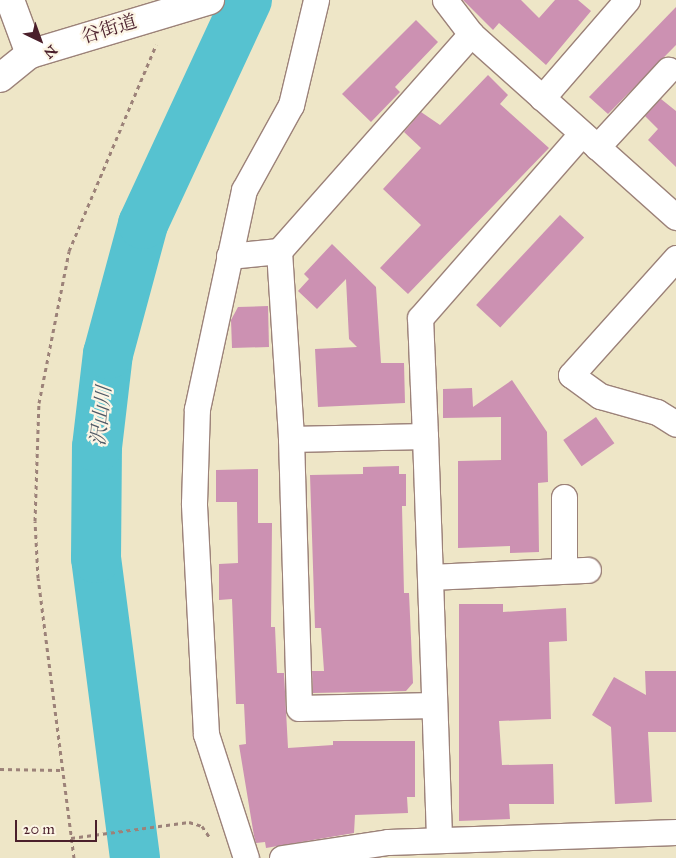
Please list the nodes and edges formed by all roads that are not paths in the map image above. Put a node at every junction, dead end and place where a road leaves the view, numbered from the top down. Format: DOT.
graph roads {
  1 [pos="10,0"];
  2 [pos="316,0"];
  3 [pos="445,0"];
  4 [pos="627,0"];
  5 [pos="193,5"];
  6 [pos="472,34"];
  7 [pos="30,54"];
  8 [pos="668,70"];
  9 [pos="0,78"];
  10 [pos="542,98"];
  11 [pos="589,140"];
  12 [pos="676,217"];
  13 [pos="279,251"];
  14 [pos="229,256"];
  15 [pos="676,258"];
  16 [pos="676,424"];
  17 [pos="425,436"];
  18 [pos="291,439"];
  19 [pos="564,497"];
  20 [pos="431,578"];
  21 [pos="433,706"];
  22 [pos="676,832"];
  23 [pos="439,840"];
  24 [pos="246,858"];
  25 [pos="282,858"];
  1 -- 7 [label="street"];
  2 -- 14 [label="street"];
  3 -- 6 [label="street"];
  4 -- 10 [label="street"];
  5 -- 7 [label="street, 谷街道"];
  6 -- 10 [label="street"];
  6 -- 13 [label="street"];
  7 -- 9 [label="street, 谷街道"];
  8 -- 11 [label="street"];
  10 -- 11 [label="street"];
  11 -- 12 [label="street"];
  11 -- 17 [label="street"];
  13 -- 14 [label="street"];
  13 -- 18 [label="street"];
  14 -- 24 [label="street"];
  15 -- 16 [label="street"];
  17 -- 18 [label="street"];
  17 -- 20 [label="street"];
  18 -- 21 [label="street"];
  19 -- 20 [label="street"];
  20 -- 21 [label="street"];
  21 -- 23 [label="street"];
  22 -- 23 [label="street"];
  23 -- 25 [label="street"];
}
